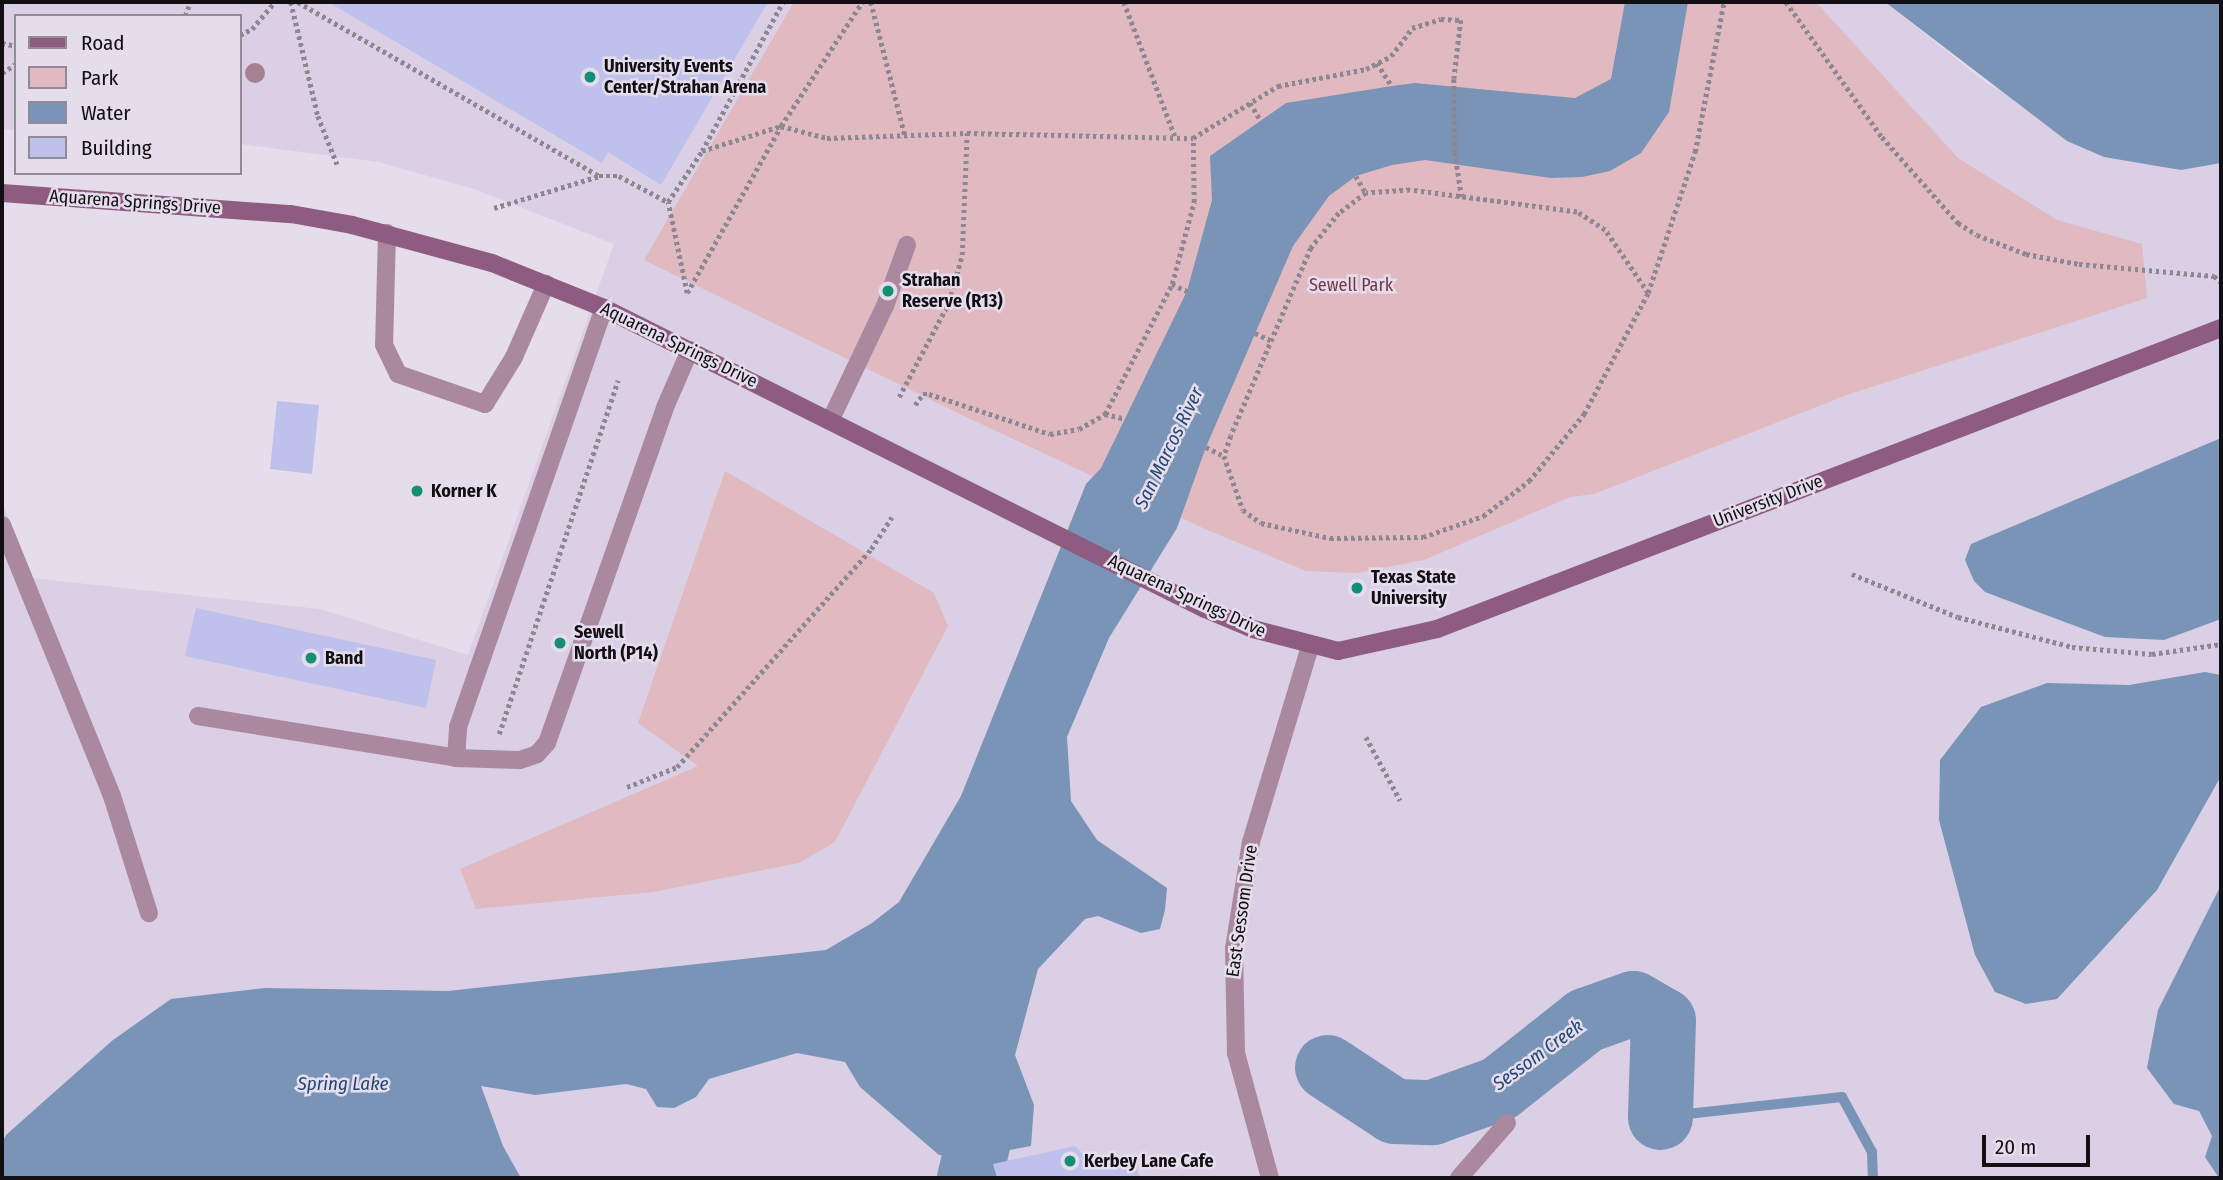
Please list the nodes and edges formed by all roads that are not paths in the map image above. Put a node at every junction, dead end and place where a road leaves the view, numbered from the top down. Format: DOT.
graph roads {
  1 [pos="2,193"];
  2 [pos="387,233"];
  3 [pos="908,245"];
  4 [pos="545,284"];
  5 [pos="604,308"];
  6 [pos="2221,328"];
  7 [pos="690,350"];
  8 [pos="831,419"];
  9 [pos="2,525"];
  10 [pos="1310,648"];
  11 [pos="198,716"];
  12 [pos="456,758"];
  13 [pos="149,913"];
  14 [pos="1507,1124"];
  15 [pos="1270,1178"];
  16 [pos="1459,1178"];
  1 -- 2 [label="main road, Aquarena Springs Drive"];
  2 -- 4 [label="main road, Aquarena Springs Drive"];
  2 -- 4 [label="street"];
  3 -- 8 [label="street"];
  4 -- 5 [label="main road, Aquarena Springs Drive"];
  5 -- 7 [label="main road, Aquarena Springs Drive"];
  5 -- 12 [label="street"];
  6 -- 10 [label="main road, University Drive"];
  7 -- 8 [label="main road, Aquarena Springs Drive"];
  7 -- 12 [label="street"];
  8 -- 10 [label="main road, Aquarena Springs Drive"];
  9 -- 13 [label="street"];
  10 -- 15 [label="street, East Sessom Drive"];
  11 -- 12 [label="street"];
  14 -- 16 [label="street"];
}
